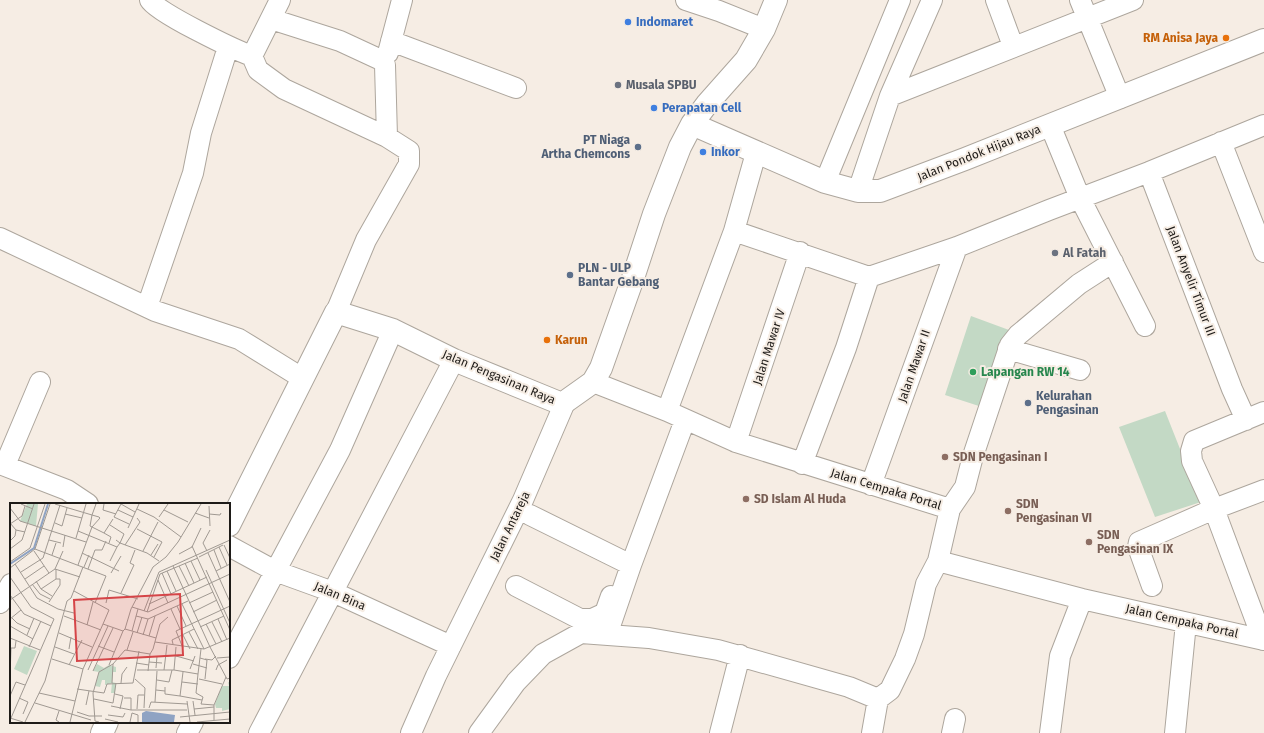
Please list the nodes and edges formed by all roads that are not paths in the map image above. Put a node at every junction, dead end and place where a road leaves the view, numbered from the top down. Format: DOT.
graph roads {
  1 [pos="150,0"];
  2 [pos="280,0"];
  3 [pos="402,0"];
  4 [pos="686,0"];
  5 [pos="776,0"];
  6 [pos="900,0"];
  7 [pos="932,0"];
  8 [pos="996,0"];
  9 [pos="1134,0"];
  10 [pos="1083,9"];
  11 [pos="271,19"];
  12 [pos="764,29"];
  13 [pos="1264,40"];
  14 [pos="391,41"];
  15 [pos="1013,46"];
  16 [pos="228,47"];
  17 [pos="252,56"];
  18 [pos="385,65"];
  19 [pos="516,88"];
  20 [pos="890,96"];
  21 [pos="1120,98"];
  22 [pos="692,124"];
  23 [pos="1264,124"];
  24 [pos="1050,125"];
  25 [pos="387,137"];
  26 [pos="1221,142"];
  27 [pos="756,153"];
  28 [pos="1149,172"];
  29 [pos="825,182"];
  30 [pos="858,191"];
  31 [pos="1080,198"];
  32 [pos="734,231"];
  33 [pos="0,238"];
  34 [pos="957,247"];
  35 [pos="800,252"];
  36 [pos="1264,252"];
  37 [pos="1113,262"];
  38 [pos="869,277"];
  39 [pos="147,307"];
  40 [pos="336,312"];
  41 [pos="1144,326"];
  42 [pos="393,330"];
  43 [pos="1008,349"];
  44 [pos="454,360"];
  45 [pos="1080,370"];
  46 [pos="302,378"];
  47 [pos="40,382"];
  48 [pos="593,382"];
  49 [pos="562,404"];
  50 [pos="667,411"];
  51 [pos="1264,412"];
  52 [pos="685,420"];
  53 [pos="1246,420"];
  54 [pos="736,442"];
  55 [pos="802,464"];
  56 [pos="3,465"];
  57 [pos="871,485"];
  58 [pos="1264,490"];
  59 [pos="63,497"];
  60 [pos="84,503"];
  61 [pos="950,509"];
  62 [pos="1214,509"];
  63 [pos="530,516"];
  64 [pos="230,523"];
  65 [pos="230,547"];
  66 [pos="938,561"];
  67 [pos="627,562"];
  68 [pos="275,571"];
  69 [pos="10,586"];
  70 [pos="516,586"];
  71 [pos="1152,586"];
  72 [pos="333,592"];
  73 [pos="1082,599"];
  74 [pos="0,603"];
  75 [pos="1186,623"];
  76 [pos="607,635"];
  77 [pos="1264,640"];
  78 [pos="451,646"];
  79 [pos="740,655"];
  80 [pos="230,656"];
  81 [pos="878,699"];
  82 [pos="107,723"];
  83 [pos="192,723"];
  84 [pos="1177,732"];
  85 [pos="102,733"];
  86 [pos="187,733"];
  87 [pos="259,733"];
  88 [pos="411,733"];
  89 [pos="479,733"];
  90 [pos="720,733"];
  91 [pos="872,733"];
  92 [pos="1050,733"];
  1 -- 16 [label="street"];
  2 -- 11 [label="street"];
  3 -- 14 [label="street"];
  4 -- 12 [label="street"];
  5 -- 12 [label="street, Jalan Pengasinan Raya"];
  6 -- 29 [label="street"];
  7 -- 20 [label="street"];
  8 -- 15 [label="street"];
  9 -- 10 [label="street"];
  10 -- 15 [label="street"];
  10 -- 21 [label="street"];
  11 -- 17 [label="street"];
  11 -- 18 [label="street"];
  12 -- 22 [label="street, Jalan Pengasinan Raya"];
  13 -- 21 [label="street, Jalan Pondok Hijau Raya"];
  14 -- 18 [label="street"];
  14 -- 19 [label="street"];
  15 -- 20 [label="street"];
  16 -- 17 [label="street"];
  16 -- 39 [label="street"];
  17 -- 25 [label="street"];
  18 -- 25 [label="street"];
  20 -- 30 [label="street"];
  21 -- 24 [label="street, Jalan Pondok Hijau Raya"];
  22 -- 27 [label="street, Jalan Pondok Hijau Raya"];
  22 -- 48 [label="street, Jalan Pengasinan Raya"];
  23 -- 26 [label="street"];
  24 -- 30 [label="street, Jalan Pondok Hijau Raya"];
  24 -- 31 [label="street"];
  25 -- 40 [label="street"];
  26 -- 28 [label="street"];
  26 -- 36 [label="street"];
  27 -- 29 [label="street, Jalan Pondok Hijau Raya"];
  27 -- 32 [label="street"];
  28 -- 31 [label="street"];
  28 -- 53 [label="street, Jalan Anyelir Timur III"];
  29 -- 30 [label="street, Jalan Pondok Hijau Raya"];
  31 -- 34 [label="street"];
  31 -- 37 [label="street"];
  32 -- 35 [label="street"];
  32 -- 50 [label="street"];
  33 -- 39 [label="street"];
  34 -- 38 [label="street"];
  34 -- 57 [label="street, Jalan Mawar II"];
  35 -- 38 [label="street"];
  35 -- 54 [label="street, Jalan Mawar IV"];
  37 -- 41 [label="street"];
  37 -- 43 [label="street"];
  38 -- 55 [label="street"];
  39 -- 46 [label="street"];
  40 -- 42 [label="street, Jalan Pengasinan Raya"];
  40 -- 46 [label="street"];
  42 -- 44 [label="street, Jalan Pengasinan Raya"];
  42 -- 68 [label="street"];
  43 -- 45 [label="street"];
  43 -- 61 [label="street"];
  44 -- 49 [label="street, Jalan Pengasinan Raya"];
  44 -- 72 [label="street"];
  46 -- 64 [label="street"];
  47 -- 56 [label="street"];
  48 -- 49 [label="street, Jalan Pengasinan Raya"];
  48 -- 50 [label="street, Jalan Cempaka Portal"];
  49 -- 78 [label="street, Jalan Antareja"];
  50 -- 52 [label="street, Jalan Cempaka Portal"];
  51 -- 53 [label="street"];
  52 -- 54 [label="street, Jalan Cempaka Portal"];
  52 -- 67 [label="street"];
  53 -- 62 [label="street"];
  54 -- 55 [label="street, Jalan Cempaka Portal"];
  55 -- 57 [label="street, Jalan Cempaka Portal"];
  56 -- 59 [label="street"];
  57 -- 61 [label="street, Jalan Cempaka Portal"];
  58 -- 62 [label="street"];
  59 -- 60 [label="street"];
  61 -- 66 [label="street, Jalan Cempaka Portal"];
  62 -- 71 [label="street"];
  62 -- 77 [label="street"];
  63 -- 67 [label="street"];
  65 -- 68 [label="street, Jalan Bina"];
  66 -- 73 [label="street, Jalan Cempaka Portal"];
  66 -- 81 [label="street"];
  67 -- 70 [label="street"];
  67 -- 76 [label="street"];
  68 -- 72 [label="street, Jalan Bina"];
  68 -- 80 [label="street"];
  69 -- 74 [label="street"];
  72 -- 78 [label="street, Jalan Bina"];
  72 -- 87 [label="street"];
  73 -- 75 [label="street, Jalan Cempaka Portal"];
  73 -- 92 [label="street"];
  75 -- 77 [label="street, Jalan Cempaka Portal"];
  75 -- 84 [label="street"];
  76 -- 79 [label="street"];
  76 -- 89 [label="street"];
  78 -- 88 [label="street, Jalan Antareja"];
  79 -- 81 [label="street"];
  79 -- 90 [label="street"];
  81 -- 91 [label="street"];
  82 -- 85 [label="street"];
  83 -- 86 [label="street"];
}
